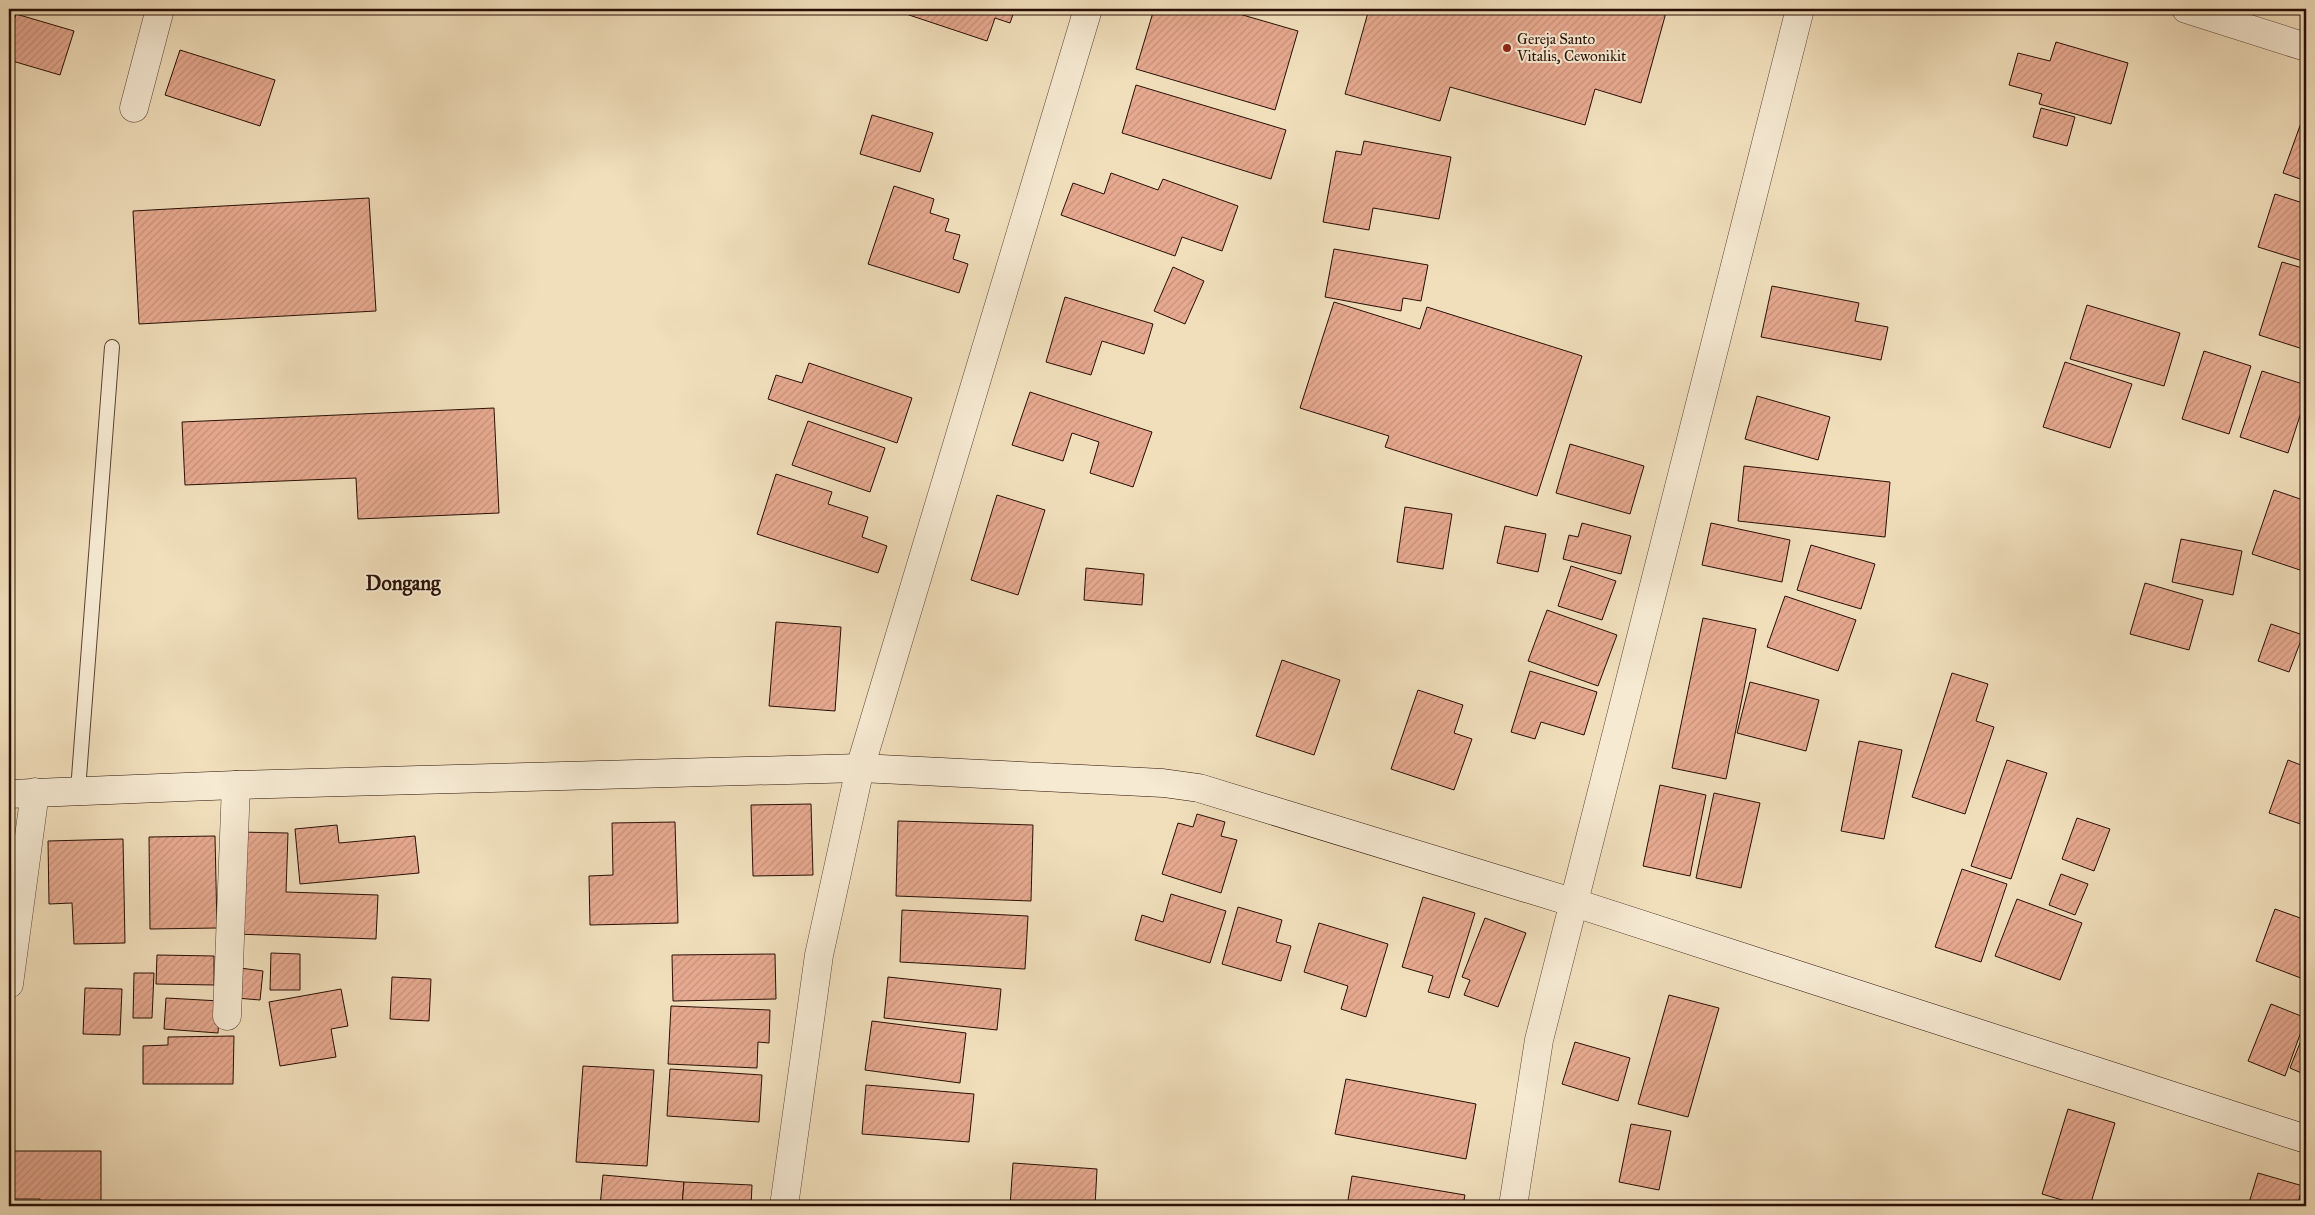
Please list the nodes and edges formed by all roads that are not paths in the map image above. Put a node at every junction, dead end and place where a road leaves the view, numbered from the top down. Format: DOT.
graph roads {
  1 [pos="160,9"];
  2 [pos="1088,9"];
  3 [pos="1800,9"];
  4 [pos="2186,9"];
  5 [pos="2306,47"];
  6 [pos="134,108"];
  7 [pos="112,347"];
  8 [pos="860,768"];
  9 [pos="236,785"];
  10 [pos="78,790"];
  11 [pos="22,793"];
  12 [pos="1575,903"];
  13 [pos="9,984"];
  14 [pos="227,1016"];
  15 [pos="2306,1139"];
  16 [pos="784,1206"];
  17 [pos="1514,1206"];
  1 -- 6 [label="street"];
  2 -- 8 [label="street"];
  3 -- 12 [label="street"];
  4 -- 5 [label="street"];
  7 -- 10 [label="lane"];
  8 -- 9 [label="street"];
  8 -- 12 [label="street"];
  8 -- 16 [label="street"];
  9 -- 10 [label="street"];
  9 -- 14 [label="street"];
  10 -- 11 [label="street"];
  11 -- 13 [label="street"];
  12 -- 15 [label="street"];
  12 -- 17 [label="street"];
}
